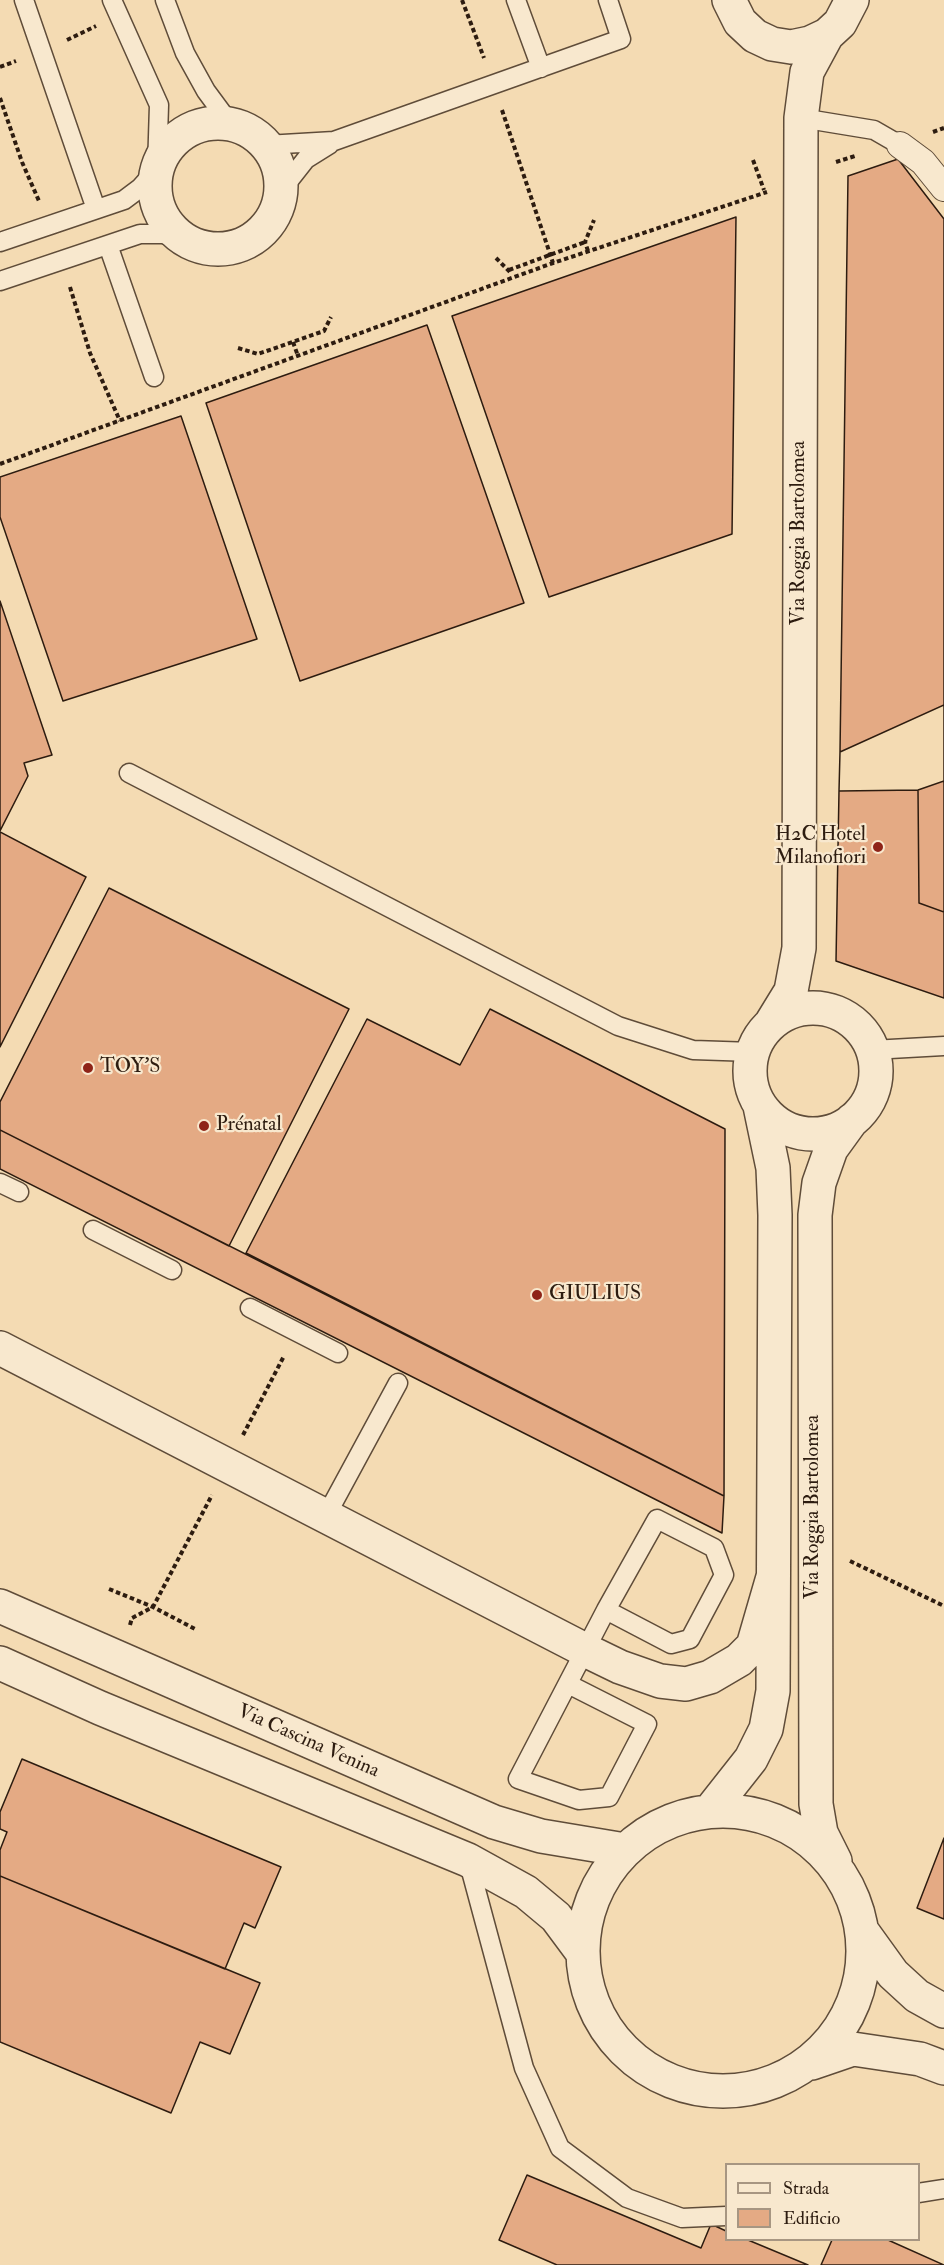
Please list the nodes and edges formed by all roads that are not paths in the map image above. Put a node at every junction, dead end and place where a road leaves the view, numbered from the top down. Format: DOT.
graph roads {
  1 [pos="24,0"];
  2 [pos="165,0"];
  3 [pos="516,0"];
  4 [pos="608,0"];
  5 [pos="729,0"];
  6 [pos="852,0"];
  7 [pos="116,7"];
  8 [pos="827,35"];
  9 [pos="755,36"];
  10 [pos="541,68"];
  11 [pos="801,118"];
  12 [pos="239,126"];
  13 [pos="334,141"];
  14 [pos="266,145"];
  15 [pos="900,145"];
  16 [pos="157,169"];
  17 [pos="944,188"];
  18 [pos="280,192"];
  19 [pos="96,209"];
  20 [pos="183,239"];
  21 [pos="0,242"];
  22 [pos="108,245"];
  23 [pos="0,281"];
  24 [pos="154,377"];
  25 [pos="129,773"];
  26 [pos="799,948"];
  27 [pos="832,1010"];
  28 [pos="772,1022"];
  29 [pos="944,1046"];
  30 [pos="872,1050"];
  31 [pos="753,1052"];
  32 [pos="760,1106"];
  33 [pos="852,1120"];
  34 [pos="0,1183"];
  35 [pos="19,1192"];
  36 [pos="93,1230"];
  37 [pos="172,1270"];
  38 [pos="250,1308"];
  39 [pos="0,1348"];
  40 [pos="338,1353"];
  41 [pos="398,1383"];
  42 [pos="326,1516"];
  43 [pos="773,1577"];
  44 [pos="0,1595"];
  45 [pos="0,1606"];
  46 [pos="606,1610"];
  47 [pos="40,1624"];
  48 [pos="585,1650"];
  49 [pos="0,1663"];
  50 [pos="568,1684"];
  51 [pos="710,1811"];
  52 [pos="625,1850"];
  53 [pos="468,1860"];
  54 [pos="852,1895"];
  55 [pos="862,1931"];
  56 [pos="582,1952"];
  57 [pos="944,2011"];
  58 [pos="804,2065"];
  59 [pos="944,2068"];
  60 [pos="944,2189"];
  61 [pos="920,2193"];
  62 [pos="725,2216"];
  1 -- 19 [label="lane"];
  2 -- 12 [label="lane"];
  3 -- 10 [label="lane"];
  4 -- 10 [label="lane"];
  5 -- 9 [label="street, Via Roggia Bartolomea"];
  6 -- 8 [label="street, Via Roggia Bartolomea"];
  7 -- 16 [label="lane"];
  8 -- 9 [label="street"];
  8 -- 11 [label="street, Via Roggia Bartolomea"];
  9 -- 11 [label="street, Via Roggia Bartolomea"];
  10 -- 13 [label="lane"];
  11 -- 15 [label="lane"];
  11 -- 26 [label="street, Via Roggia Bartolomea"];
  12 -- 14 [label="street"];
  12 -- 16 [label="street"];
  13 -- 14 [label="lane"];
  13 -- 18 [label="lane"];
  14 -- 18 [label="street"];
  15 -- 17 [label="street"];
  16 -- 19 [label="lane"];
  16 -- 20 [label="street"];
  18 -- 20 [label="street"];
  19 -- 21 [label="lane"];
  20 -- 22 [label="lane"];
  22 -- 23 [label="lane"];
  22 -- 24 [label="lane"];
  25 -- 31 [label="lane"];
  26 -- 27 [label="street, Via Roggia Bartolomea"];
  26 -- 28 [label="street, Via Roggia Bartolomea"];
  27 -- 28 [label="street"];
  27 -- 30 [label="street, Via Roggia Bartolomea"];
  28 -- 31 [label="street, Via Roggia Bartolomea"];
  29 -- 30 [label="lane"];
  30 -- 33 [label="street, Via Roggia Bartolomea"];
  31 -- 32 [label="street, Via Roggia Bartolomea"];
  32 -- 33 [label="street"];
  32 -- 43 [label="street, Via Roggia Bartolomea"];
  33 -- 54 [label="street, Via Roggia Bartolomea"];
  34 -- 35 [label="lane"];
  36 -- 37 [label="lane"];
  38 -- 40 [label="lane"];
  39 -- 42 [label="street"];
  41 -- 42 [label="lane"];
  42 -- 48 [label="street"];
  43 -- 48 [label="street"];
  43 -- 51 [label="street, Via Roggia Bartolomea"];
  44 -- 47 [label="street"];
  45 -- 47 [label="street, Via Cascina Venina"];
  46 -- 46 [label="lane"];
  46 -- 48 [label="lane"];
  47 -- 52 [label="street, Via Cascina Venina"];
  48 -- 50 [label="lane"];
  49 -- 53 [label="street"];
  50 -- 50 [label="lane"];
  51 -- 52 [label="street"];
  51 -- 54 [label="street"];
  52 -- 56 [label="street"];
  53 -- 56 [label="street"];
  53 -- 62 [label="lane"];
  54 -- 55 [label="street"];
  55 -- 57 [label="street"];
  55 -- 58 [label="street"];
  56 -- 58 [label="street"];
  58 -- 59 [label="street"];
  60 -- 61 [label="lane"];
}
